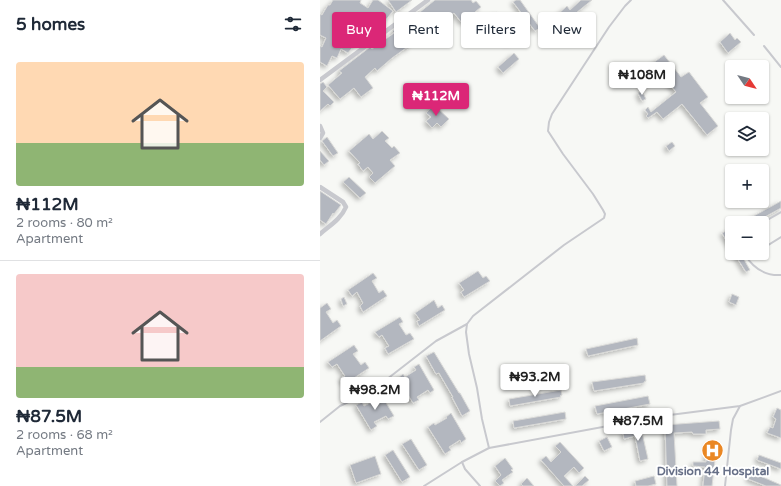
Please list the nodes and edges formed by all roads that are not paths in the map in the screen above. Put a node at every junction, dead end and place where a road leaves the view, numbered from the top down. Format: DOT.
graph roads {
  1 [pos="428,0"];
  2 [pos="631,0"];
  3 [pos="724,0"];
  4 [pos="754,35"];
  5 [pos="764,46"];
  6 [pos="781,67"];
  7 [pos="320,80"];
  8 [pos="320,126"];
  9 [pos="320,138"];
  10 [pos="320,187"];
  11 [pos="781,212"];
  12 [pos="769,219"];
  13 [pos="320,234"];
  14 [pos="781,237"];
  15 [pos="769,245"];
  16 [pos="749,260"];
  17 [pos="781,275"];
  18 [pos="468,324"];
  19 [pos="781,391"];
  20 [pos="740,406"];
  21 [pos="320,422"];
  22 [pos="489,448"];
  23 [pos="462,462"];
  24 [pos="424,486"];
  25 [pos="480,486"];
  26 [pos="725,486"];
  1 -- 7 [label="street"];
  2 -- 18 [label="lane"];
  3 -- 4 [label="lane"];
  5 -- 6 [label="lane"];
  8 -- 9 [label="street"];
  10 -- 13 [label="street"];
  11 -- 12 [label="lane"];
  14 -- 15 [label="lane"];
  16 -- 17 [label="lane"];
  18 -- 21 [label="lane"];
  18 -- 22 [label="lane"];
  19 -- 20 [label="lane"];
  20 -- 22 [label="lane"];
  20 -- 26 [label="lane"];
  22 -- 23 [label="lane"];
  23 -- 24 [label="lane"];
  23 -- 25 [label="lane"];
}
